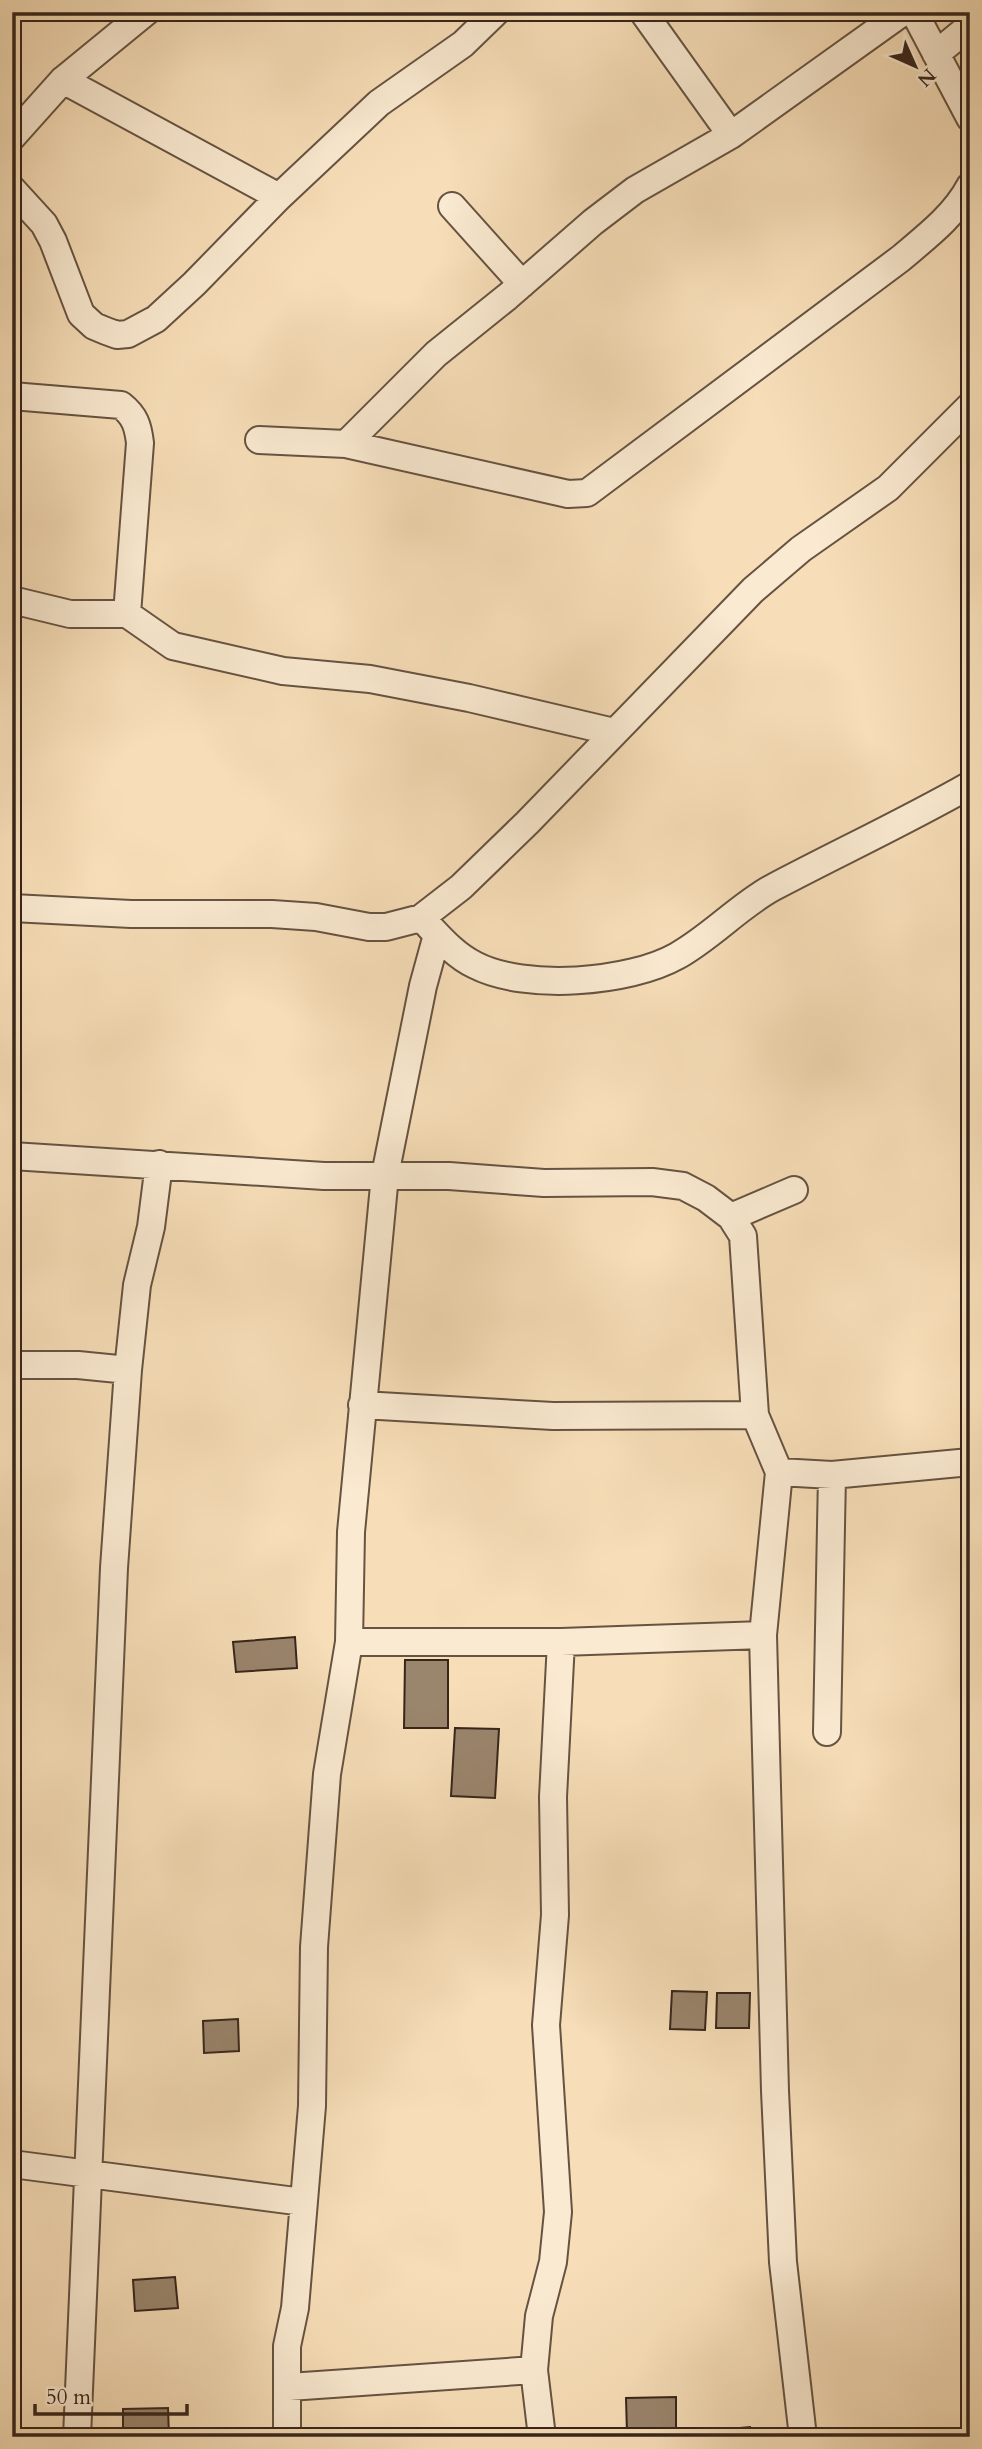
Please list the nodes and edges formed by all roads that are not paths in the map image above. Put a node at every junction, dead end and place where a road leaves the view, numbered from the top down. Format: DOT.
graph roads {
  1 [pos="146,12"];
  2 [pos="496,12"];
  3 [pos="643,12"];
  4 [pos="903,12"];
  5 [pos="914,12"];
  6 [pos="970,26"];
  7 [pos="936,54"];
  8 [pos="63,80"];
  9 [pos="970,118"];
  10 [pos="731,135"];
  11 [pos="12,137"];
  12 [pos="970,186"];
  13 [pos="12,189"];
  14 [pos="279,197"];
  15 [pos="453,206"];
  16 [pos="522,284"];
  17 [pos="12,396"];
  18 [pos="970,406"];
  19 [pos="259,440"];
  20 [pos="346,444"];
  21 [pos="12,600"];
  22 [pos="127,614"];
  23 [pos="614,732"];
  24 [pos="970,785"];
  25 [pos="12,908"];
  26 [pos="429,926"];
  27 [pos="12,1156"];
  28 [pos="159,1164"];
  29 [pos="385,1175"];
  30 [pos="794,1190"];
  31 [pos="731,1217"];
  32 [pos="12,1365"];
  33 [pos="128,1370"];
  34 [pos="362,1405"];
  35 [pos="755,1415"];
  36 [pos="970,1462"];
  37 [pos="779,1472"];
  38 [pos="832,1475"];
  39 [pos="763,1636"];
  40 [pos="349,1642"];
  41 [pos="561,1642"];
  42 [pos="827,1732"];
  43 [pos="12,2164"];
  44 [pos="88,2173"];
  45 [pos="303,2202"];
  46 [pos="534,2370"];
  47 [pos="289,2387"];
  48 [pos="77,2437"];
  49 [pos="287,2437"];
  50 [pos="542,2437"];
  51 [pos="803,2437"];
  1 -- 8 [label="street"];
  2 -- 14 [label="street"];
  3 -- 10 [label="street"];
  4 -- 10 [label="street"];
  5 -- 7 [label="street"];
  6 -- 7 [label="street"];
  7 -- 9 [label="street"];
  8 -- 11 [label="street"];
  8 -- 14 [label="street"];
  10 -- 16 [label="street"];
  12 -- 20 [label="street"];
  13 -- 14 [label="street"];
  15 -- 16 [label="street"];
  16 -- 20 [label="street"];
  17 -- 22 [label="street"];
  18 -- 23 [label="street"];
  19 -- 20 [label="street"];
  21 -- 22 [label="street"];
  22 -- 23 [label="street"];
  23 -- 26 [label="street"];
  24 -- 26 [label="street"];
  25 -- 26 [label="street"];
  26 -- 29 [label="street"];
  27 -- 28 [label="street"];
  28 -- 29 [label="street"];
  28 -- 33 [label="street"];
  29 -- 31 [label="street"];
  29 -- 34 [label="street"];
  30 -- 31 [label="street"];
  31 -- 35 [label="street"];
  32 -- 33 [label="street"];
  33 -- 44 [label="street"];
  34 -- 35 [label="street"];
  34 -- 40 [label="street"];
  35 -- 37 [label="street"];
  36 -- 38 [label="street"];
  37 -- 38 [label="street"];
  37 -- 39 [label="street"];
  38 -- 42 [label="street"];
  39 -- 41 [label="street"];
  39 -- 51 [label="street"];
  40 -- 41 [label="street"];
  40 -- 45 [label="street"];
  41 -- 46 [label="street"];
  43 -- 44 [label="street"];
  44 -- 45 [label="street"];
  44 -- 48 [label="street"];
  45 -- 47 [label="street"];
  46 -- 47 [label="street"];
  46 -- 50 [label="street"];
  47 -- 49 [label="street"];
}
